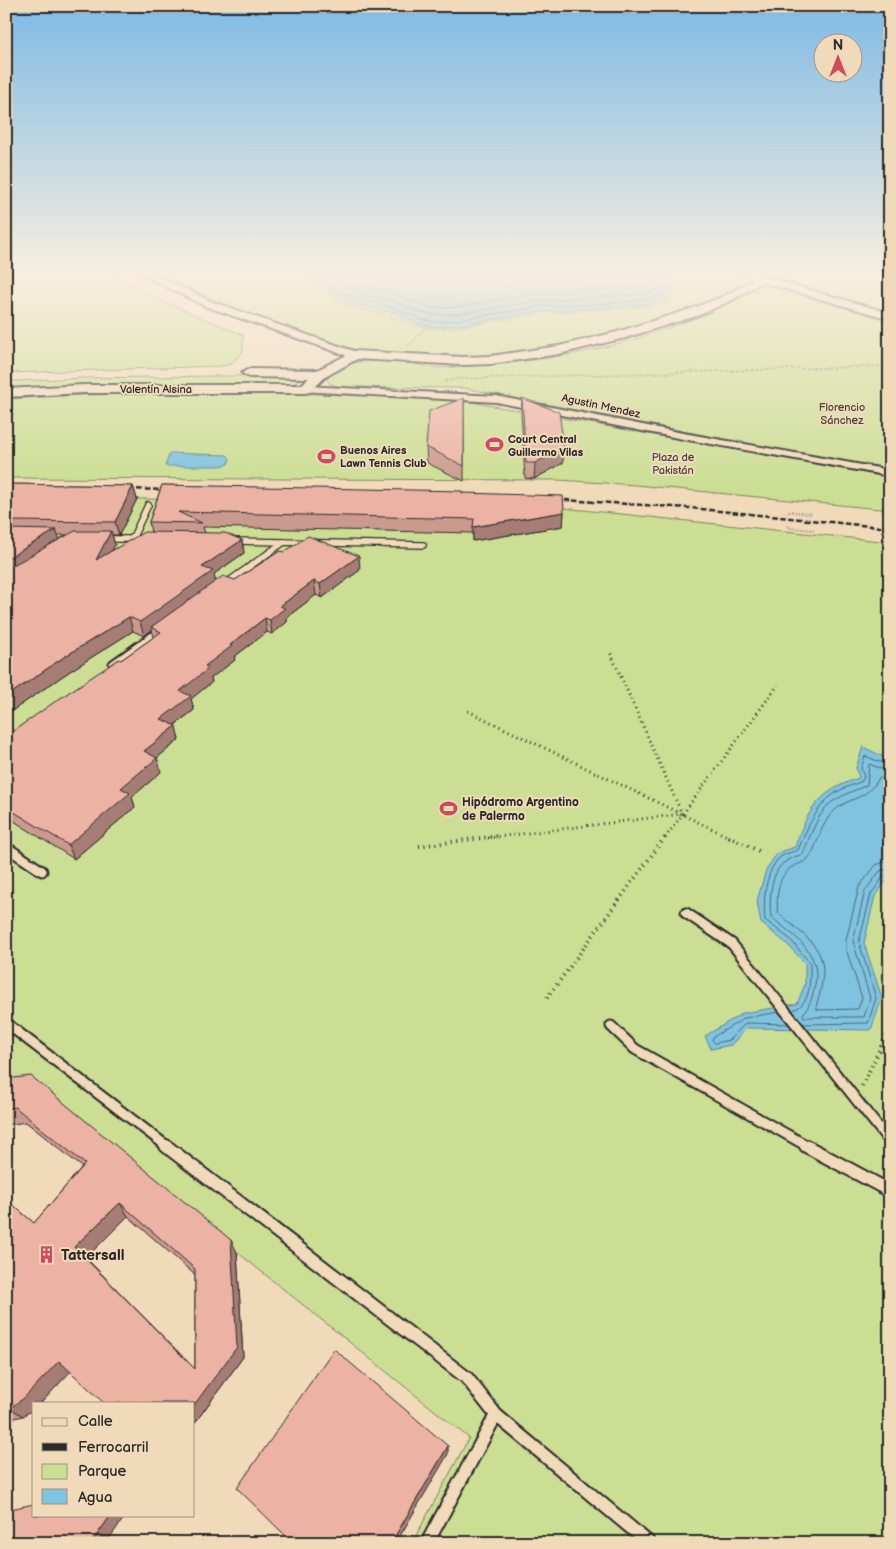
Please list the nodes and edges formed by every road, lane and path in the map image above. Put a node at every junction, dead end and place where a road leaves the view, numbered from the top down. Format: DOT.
graph roads {
  1 [pos="327,345"];
  2 [pos="576,345"];
  3 [pos="407,348"];
  4 [pos="414,348"];
  5 [pos="355,355"];
  6 [pos="890,366"];
  7 [pos="238,373"];
  8 [pos="320,374"];
  9 [pos="438,384"];
  10 [pos="305,389"];
  11 [pos="6,393"];
  12 [pos="890,473"];
  13 [pos="148,505"];
  14 [pos="788,513"];
  15 [pos="812,514"];
  16 [pos="788,526"];
  17 [pos="814,530"];
  18 [pos="97,538"];
  19 [pos="132,539"];
  20 [pos="151,540"];
  21 [pos="227,541"];
  22 [pos="284,542"];
  23 [pos="423,546"];
  24 [pos="221,587"];
  25 [pos="165,627"];
  26 [pos="610,652"];
  27 [pos="110,666"];
  28 [pos="778,685"];
  29 [pos="468,712"];
  30 [pos="682,814"];
  31 [pos="419,846"];
  32 [pos="6,847"];
  33 [pos="761,852"];
  34 [pos="42,871"];
  35 [pos="686,913"];
  36 [pos="547,998"];
  37 [pos="6,1023"];
  38 [pos="611,1026"];
  39 [pos="890,1028"];
  40 [pos="852,1094"];
  41 [pos="890,1142"];
  42 [pos="890,1191"];
  43 [pos="496,1415"];
  44 [pos="427,1543"];
  45 [pos="649,1543"];
  1 -- 5 [label="street"];
  2 -- 5 [label="main road"];
  3 -- 4 [label="path"];
  5 -- 8 [label="main road"];
  6 -- 9 [label="path"];
  7 -- 8 [label="main road"];
  8 -- 10 [label="main road"];
  10 -- 11 [label="main road, Valentín Alsina"];
  10 -- 12 [label="street, Agustin Mendez"];
  13 -- 19 [label="lane"];
  14 -- 15 [label="path"];
  16 -- 17 [label="path"];
  18 -- 19 [label="lane"];
  19 -- 20 [label="lane"];
  21 -- 22 [label="lane"];
  22 -- 23 [label="lane"];
  22 -- 24 [label="lane"];
  25 -- 27 [label="lane"];
  26 -- 30 [label="path"];
  28 -- 30 [label="path"];
  29 -- 30 [label="path"];
  30 -- 31 [label="path"];
  30 -- 33 [label="path"];
  30 -- 36 [label="path"];
  32 -- 34 [label="lane"];
  35 -- 40 [label="lane"];
  37 -- 43 [label="lane"];
  38 -- 42 [label="lane"];
  39 -- 40 [label="path"];
  40 -- 41 [label="lane"];
  43 -- 44 [label="lane"];
  43 -- 45 [label="lane"];
}
